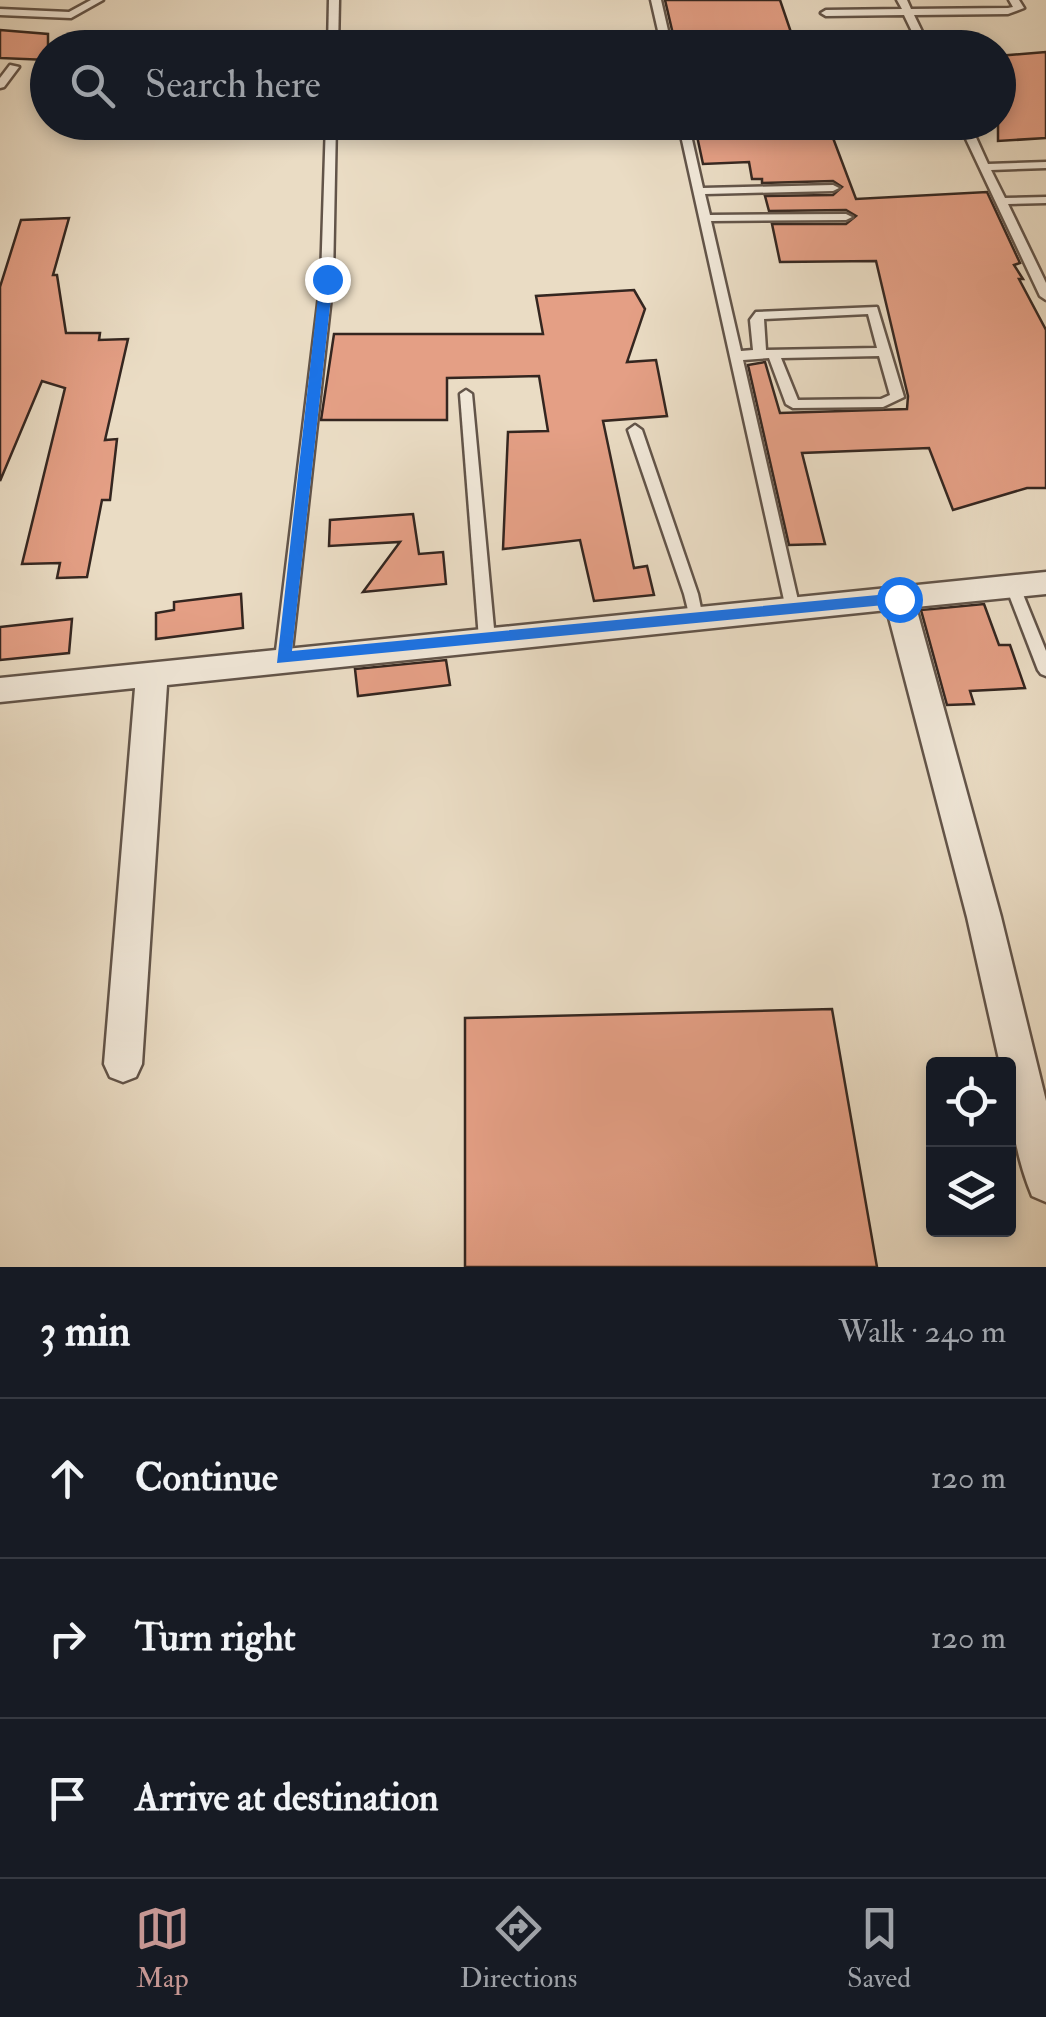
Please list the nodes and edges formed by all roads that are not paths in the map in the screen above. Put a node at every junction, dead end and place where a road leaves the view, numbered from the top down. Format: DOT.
graph roads {
  1 [pos="98,0"];
  2 [pos="334,0"];
  3 [pos="656,0"];
  4 [pos="902,0"];
  5 [pos="1014,0"];
  6 [pos="0,12"];
  7 [pos="826,13"];
  8 [pos="908,14"];
  9 [pos="333,30"];
  10 [pos="663,30"];
  11 [pos="916,30"];
  12 [pos="14,67"];
  13 [pos="0,84"];
  14 [pos="331,140"];
  15 [pos="688,140"];
  16 [pos="972,140"];
  17 [pos="1046,166"];
  18 [pos="985,167"];
  19 [pos="833,188"];
  20 [pos="699,191"];
  21 [pos="1046,200"];
  22 [pos="1004,202"];
  23 [pos="846,216"];
  24 [pos="705,218"];
  25 [pos="1046,296"];
  26 [pos="885,352"];
  27 [pos="767,354"];
  28 [pos="736,356"];
  29 [pos="466,394"];
  30 [pos="635,430"];
  31 [pos="1046,583"];
  32 [pos="1013,587"];
  33 [pos="899,599"];
  34 [pos="793,609"];
  35 [pos="696,618"];
  36 [pos="487,639"];
  37 [pos="283,658"];
  38 [pos="1046,670"];
  39 [pos="152,673"];
  40 [pos="0,690"];
  41 [pos="122,1064"];
  42 [pos="1046,1182"];
  1 -- 6 [label="lane"];
  2 -- 9 [label="lane"];
  3 -- 10 [label="lane"];
  4 -- 8 [label="lane"];
  5 -- 8 [label="lane"];
  7 -- 8 [label="lane"];
  8 -- 11 [label="lane"];
  12 -- 13 [label="lane"];
  14 -- 37 [label="lane"];
  15 -- 20 [label="lane"];
  16 -- 18 [label="lane"];
  17 -- 18 [label="lane"];
  18 -- 22 [label="lane"];
  19 -- 20 [label="lane"];
  20 -- 24 [label="lane"];
  21 -- 22 [label="lane"];
  22 -- 25 [label="lane"];
  23 -- 24 [label="lane"];
  24 -- 28 [label="lane"];
  26 -- 27 [label="lane"];
  26 -- 27 [label="lane"];
  26 -- 27 [label="lane"];
  27 -- 28 [label="lane"];
  28 -- 34 [label="lane"];
  29 -- 36 [label="lane"];
  30 -- 35 [label="lane"];
  31 -- 32 [label="street"];
  32 -- 33 [label="street"];
  32 -- 38 [label="lane"];
  33 -- 34 [label="street"];
  33 -- 42 [label="street"];
  34 -- 35 [label="street"];
  35 -- 36 [label="street"];
  36 -- 37 [label="street"];
  37 -- 39 [label="street"];
  39 -- 40 [label="street"];
  39 -- 41 [label="street"];
}
